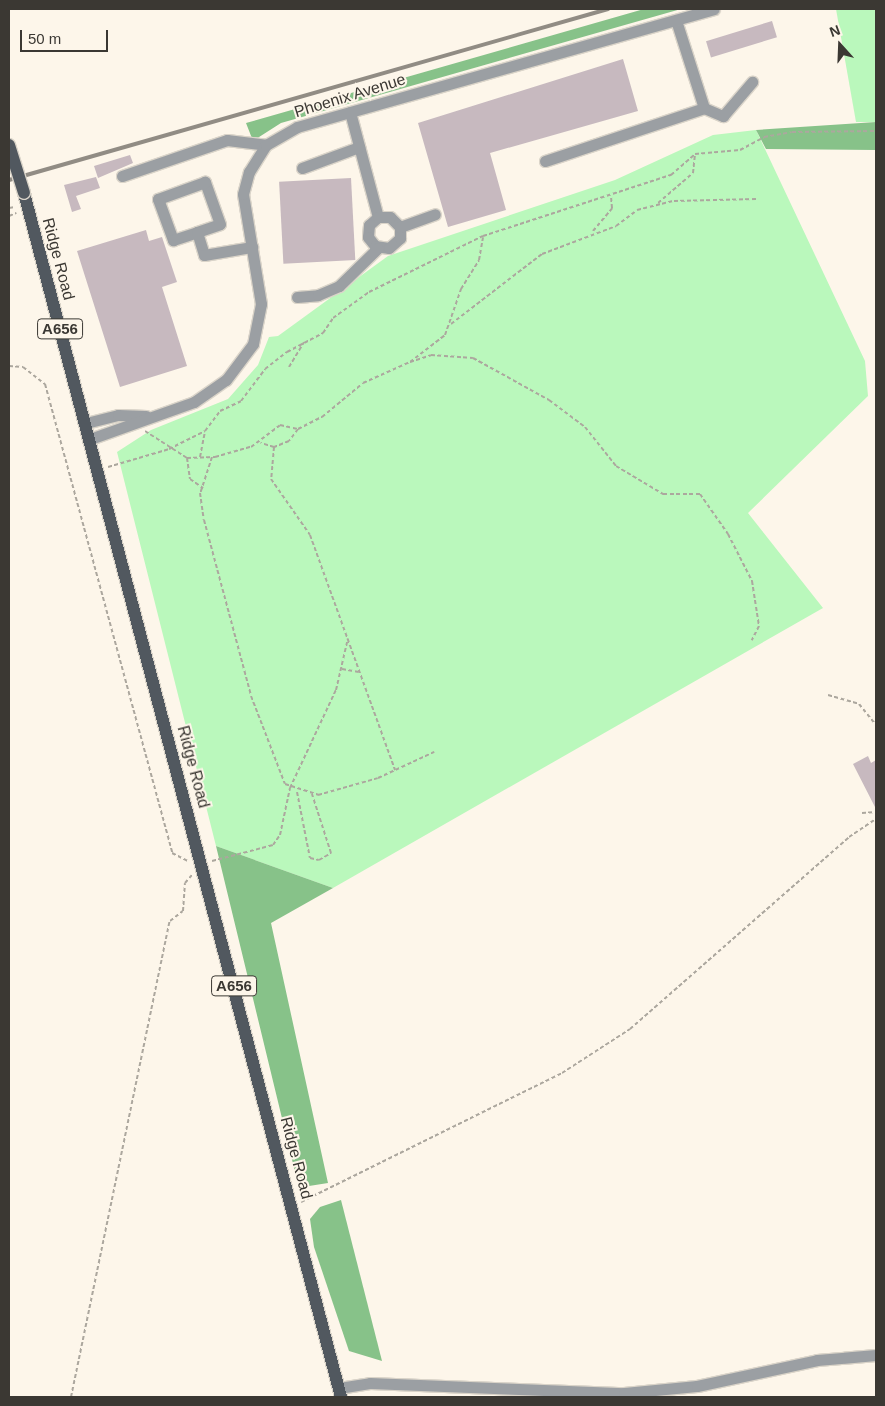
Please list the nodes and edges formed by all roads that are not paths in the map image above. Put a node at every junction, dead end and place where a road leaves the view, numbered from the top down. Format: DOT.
graph roads {
  1 [pos="714,9"];
  2 [pos="676,20"];
  3 [pos="752,82"];
  4 [pos="704,108"];
  5 [pos="350,112"];
  6 [pos="266,145"];
  7 [pos="9,146"];
  8 [pos="359,147"];
  9 [pos="545,160"];
  10 [pos="302,168"];
  11 [pos="122,176"];
  12 [pos="436,214"];
  13 [pos="378,217"];
  14 [pos="400,227"];
  15 [pos="197,232"];
  16 [pos="252,247"];
  17 [pos="378,248"];
  18 [pos="297,297"];
  19 [pos="148,416"];
  20 [pos="86,423"];
  21 [pos="90,439"];
  22 [pos="876,1355"];
  23 [pos="340,1392"];
  1 -- 2 [label="lane, Phoenix Avenue"];
  2 -- 4 [label="lane"];
  2 -- 5 [label="lane, Phoenix Avenue"];
  3 -- 4 [label="lane"];
  4 -- 9 [label="lane"];
  5 -- 6 [label="lane, Phoenix Avenue"];
  5 -- 8 [label="lane"];
  6 -- 11 [label="lane"];
  6 -- 16 [label="lane, Phoenix Avenue"];
  7 -- 20 [label="main road, Ridge Road / A656, bridge"];
  8 -- 10 [label="lane"];
  8 -- 13 [label="lane"];
  12 -- 14 [label="lane"];
  13 -- 14 [label="lane"];
  13 -- 17 [label="lane"];
  14 -- 17 [label="lane"];
  15 -- 15 [label="lane"];
  15 -- 16 [label="lane"];
  16 -- 19 [label="lane, Phoenix Avenue"];
  17 -- 18 [label="lane"];
  19 -- 20 [label="lane, Phoenix Avenue"];
  19 -- 21 [label="lane, Phoenix Avenue"];
  20 -- 21 [label="main road, Ridge Road / A656"];
  21 -- 23 [label="main road, Ridge Road / A656"];
  22 -- 23 [label="lane"];
}
